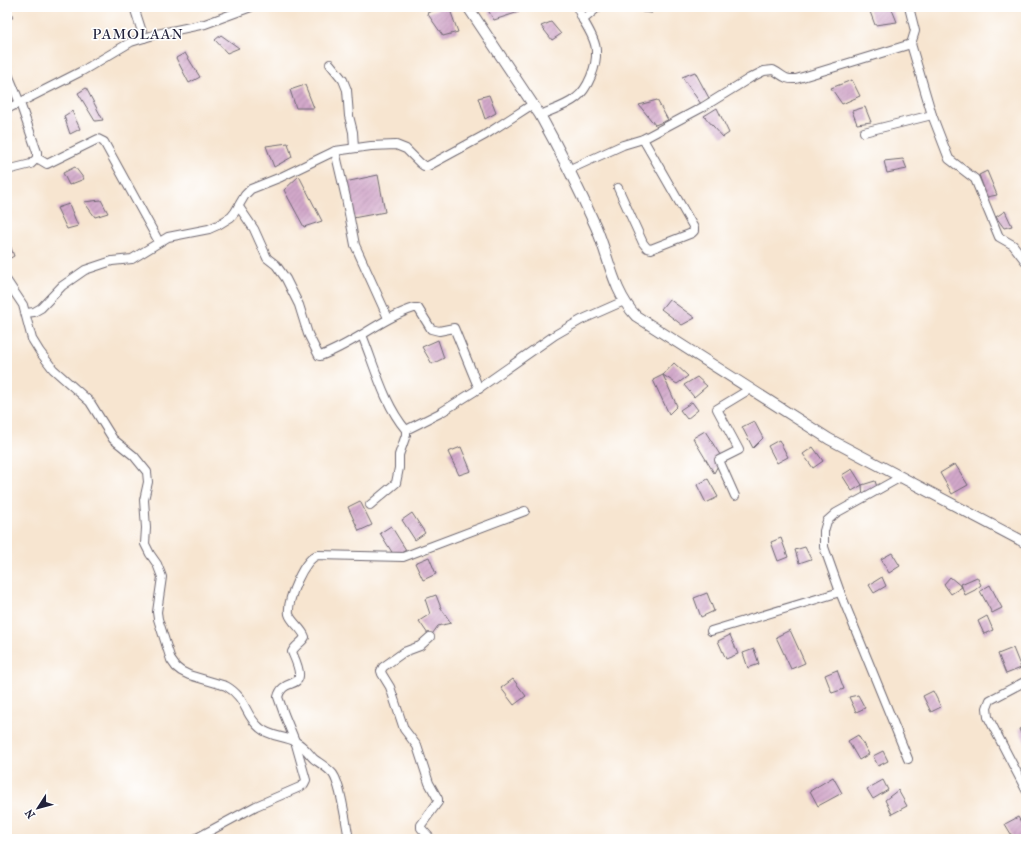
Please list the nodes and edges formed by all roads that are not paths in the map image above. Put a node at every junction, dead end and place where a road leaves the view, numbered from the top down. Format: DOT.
graph roads {
  1 [pos="134,7"];
  2 [pos="251,7"];
  3 [pos="468,7"];
  4 [pos="577,7"];
  5 [pos="598,7"];
  6 [pos="909,7"];
  7 [pos="583,20"];
  8 [pos="144,38"];
  9 [pos="911,44"];
  10 [pos="330,64"];
  11 [pos="7,72"];
  12 [pos="20,103"];
  13 [pos="533,104"];
  14 [pos="7,109"];
  15 [pos="540,115"];
  16 [pos="932,115"];
  17 [pos="864,132"];
  18 [pos="643,139"];
  19 [pos="354,148"];
  20 [pos="335,151"];
  21 [pos="37,158"];
  22 [pos="7,170"];
  23 [pos="568,170"];
  24 [pos="618,188"];
  25 [pos="239,207"];
  26 [pos="159,242"];
  27 [pos="1026,262"];
  28 [pos="7,281"];
  29 [pos="624,301"];
  30 [pos="26,313"];
  31 [pos="388,318"];
  32 [pos="362,335"];
  33 [pos="479,388"];
  34 [pos="750,389"];
  35 [pos="406,430"];
  36 [pos="901,477"];
  37 [pos="735,496"];
  38 [pos="370,505"];
  39 [pos="525,511"];
  40 [pos="1026,543"];
  41 [pos="840,592"];
  42 [pos="711,631"];
  43 [pos="430,637"];
  44 [pos="1026,681"];
  45 [pos="295,741"];
  46 [pos="908,759"];
  47 [pos="1026,790"];
  48 [pos="195,839"];
  49 [pos="349,839"];
  50 [pos="431,839"];
  1 -- 8 [label="street"];
  2 -- 8 [label="street"];
  3 -- 13 [label="street"];
  4 -- 7 [label="street"];
  5 -- 7 [label="street"];
  6 -- 9 [label="street"];
  7 -- 15 [label="street"];
  8 -- 12 [label="street"];
  9 -- 16 [label="street"];
  9 -- 18 [label="street"];
  10 -- 19 [label="street"];
  11 -- 12 [label="street"];
  12 -- 14 [label="street"];
  12 -- 21 [label="street"];
  13 -- 15 [label="street"];
  13 -- 19 [label="street"];
  15 -- 23 [label="street"];
  16 -- 17 [label="street"];
  16 -- 27 [label="street"];
  18 -- 23 [label="street"];
  18 -- 24 [label="street"];
  19 -- 20 [label="street"];
  20 -- 25 [label="street"];
  20 -- 31 [label="street"];
  21 -- 22 [label="street"];
  21 -- 26 [label="street"];
  23 -- 29 [label="street"];
  25 -- 26 [label="street"];
  25 -- 32 [label="street"];
  26 -- 30 [label="street"];
  28 -- 30 [label="street"];
  29 -- 33 [label="street"];
  29 -- 34 [label="street"];
  30 -- 45 [label="street"];
  31 -- 32 [label="street"];
  31 -- 33 [label="street"];
  32 -- 35 [label="street"];
  33 -- 35 [label="street"];
  34 -- 36 [label="street"];
  34 -- 37 [label="street"];
  35 -- 38 [label="street"];
  36 -- 40 [label="street"];
  36 -- 41 [label="street"];
  39 -- 45 [label="street"];
  41 -- 42 [label="street"];
  41 -- 46 [label="street"];
  43 -- 50 [label="street"];
  44 -- 47 [label="street"];
  45 -- 48 [label="street"];
  45 -- 49 [label="street"];
}
